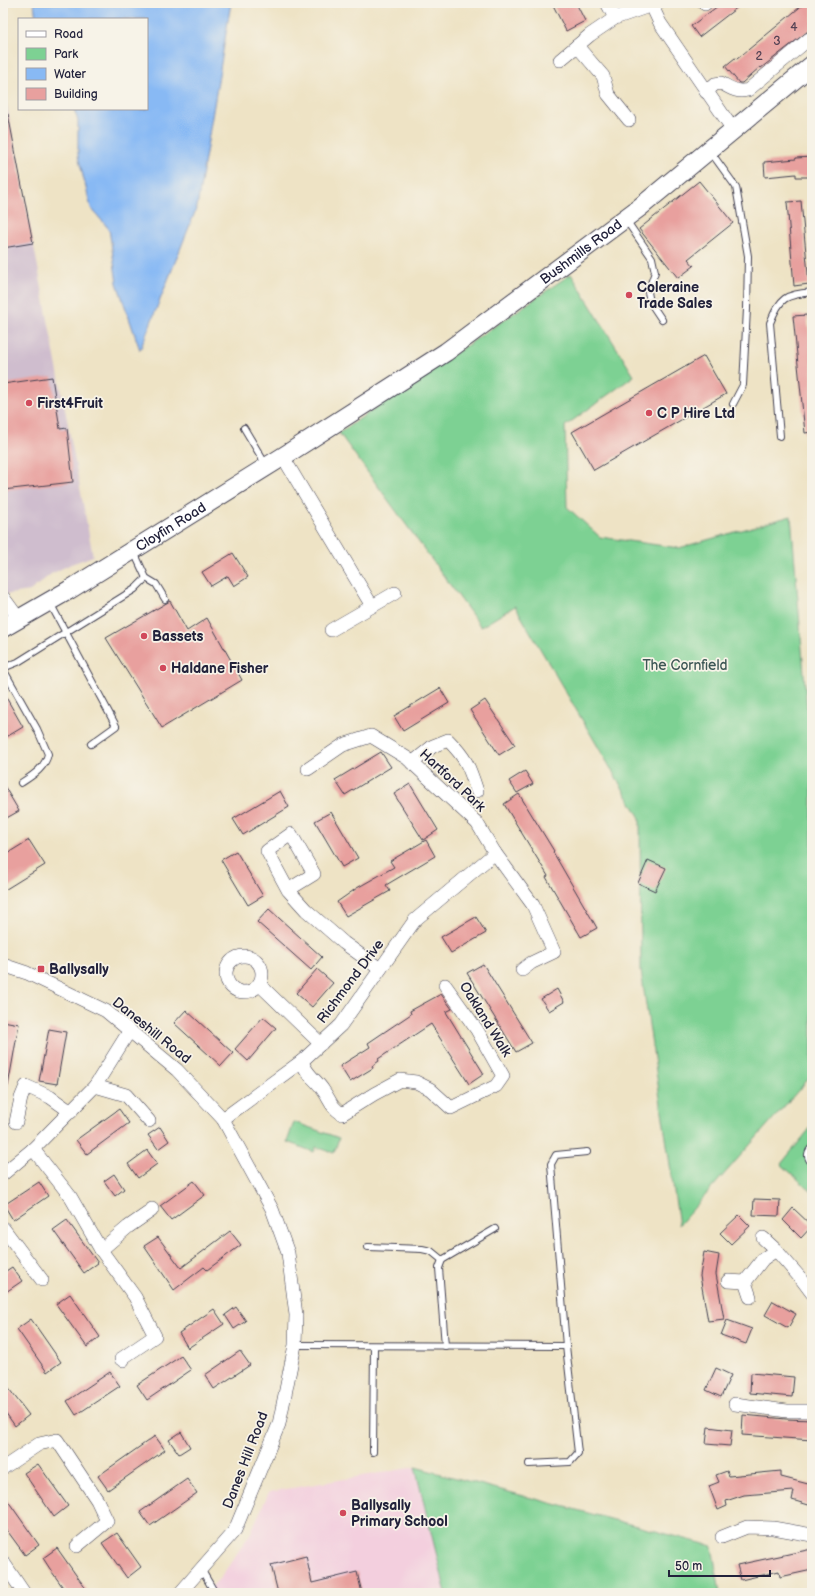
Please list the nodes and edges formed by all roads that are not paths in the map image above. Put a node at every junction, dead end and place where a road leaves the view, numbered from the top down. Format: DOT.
graph roads {
  1 [pos="607,3"];
  2 [pos="655,4"];
  3 [pos="615,18"];
  4 [pos="809,39"];
  5 [pos="577,46"];
  6 [pos="560,60"];
  7 [pos="812,65"];
  8 [pos="706,92"];
  9 [pos="629,120"];
  10 [pos="734,131"];
  11 [pos="710,151"];
  12 [pos="625,219"];
  13 [pos="812,292"];
  14 [pos="662,320"];
  15 [pos="733,404"];
  16 [pos="337,422"];
  17 [pos="244,428"];
  18 [pos="780,436"];
  19 [pos="283,456"];
  20 [pos="267,466"];
  21 [pos="133,550"];
  22 [pos="146,578"];
  23 [pos="395,593"];
  24 [pos="3,597"];
  25 [pos="165,599"];
  26 [pos="49,602"];
  27 [pos="372,606"];
  28 [pos="19,619"];
  29 [pos="3,628"];
  30 [pos="331,630"];
  31 [pos="66,632"];
  32 [pos="3,668"];
  33 [pos="91,744"];
  34 [pos="412,763"];
  35 [pos="308,769"];
  36 [pos="21,782"];
  37 [pos="477,790"];
  38 [pos="495,853"];
  39 [pos="288,890"];
  40 [pos="3,965"];
  41 [pos="380,969"];
  42 [pos="522,970"];
  43 [pos="258,984"];
  44 [pos="446,985"];
  45 [pos="130,1030"];
  46 [pos="321,1044"];
  47 [pos="302,1062"];
  48 [pos="95,1086"];
  49 [pos="71,1112"];
  50 [pos="223,1119"];
  51 [pos="149,1121"];
  52 [pos="16,1122"];
  53 [pos="812,1147"];
  54 [pos="33,1149"];
  55 [pos="587,1152"];
  56 [pos="812,1164"];
  57 [pos="3,1174"];
  58 [pos="152,1209"];
  59 [pos="3,1228"];
  60 [pos="495,1229"];
  61 [pos="764,1238"];
  62 [pos="8,1242"];
  63 [pos="368,1247"];
  64 [pos="101,1250"];
  65 [pos="776,1250"];
  66 [pos="442,1260"];
  67 [pos="42,1280"];
  68 [pos="728,1281"];
  69 [pos="745,1282"];
  70 [pos="812,1293"];
  71 [pos="750,1297"];
  72 [pos="295,1345"];
  73 [pos="374,1346"];
  74 [pos="445,1346"];
  75 [pos="566,1346"];
  76 [pos="123,1360"];
  77 [pos="735,1404"];
  78 [pos="812,1411"];
  79 [pos="372,1452"];
  80 [pos="529,1464"];
  81 [pos="3,1468"];
  82 [pos="812,1535"];
  83 [pos="722,1537"];
  84 [pos="77,1546"];
  85 [pos="4,1564"];
  86 [pos="202,1569"];
  87 [pos="24,1593"];
  88 [pos="180,1593"];
  89 [pos="215,1593"];
  1 -- 3 [label="street"];
  2 -- 3 [label="street"];
  2 -- 8 [label="street"];
  3 -- 5 [label="street"];
  4 -- 8 [label="street"];
  5 -- 6 [label="street"];
  5 -- 9 [label="street"];
  7 -- 10 [label="main road, Bushmills Road"];
  8 -- 10 [label="street"];
  10 -- 11 [label="main road, Bushmills Road"];
  11 -- 12 [label="main road, Bushmills Road"];
  11 -- 15 [label="lane"];
  12 -- 14 [label="lane"];
  12 -- 16 [label="main road, Bushmills Road"];
  13 -- 18 [label="lane"];
  16 -- 19 [label="main road, Cloyfin Road"];
  17 -- 20 [label="lane"];
  19 -- 20 [label="main road, Cloyfin Road"];
  19 -- 27 [label="street"];
  20 -- 21 [label="main road, Cloyfin Road"];
  21 -- 22 [label="lane"];
  21 -- 26 [label="main road, Cloyfin Road"];
  22 -- 25 [label="lane"];
  22 -- 31 [label="lane"];
  23 -- 27 [label="street"];
  24 -- 28 [label="street"];
  26 -- 28 [label="main road, Cloyfin Road"];
  26 -- 31 [label="lane"];
  27 -- 30 [label="street"];
  28 -- 29 [label="main road, Cloyfin Road"];
  31 -- 32 [label="lane"];
  31 -- 33 [label="lane"];
  32 -- 36 [label="lane"];
  34 -- 35 [label="street, Hartford Park"];
  34 -- 37 [label="street"];
  34 -- 38 [label="street, Hartford Park"];
  38 -- 41 [label="street, Richmond Drive"];
  38 -- 42 [label="street, Hartford Park"];
  39 -- 41 [label="street"];
  40 -- 45 [label="street, Daneshill Road"];
  41 -- 46 [label="street, Richmond Drive"];
  43 -- 46 [label="street"];
  44 -- 47 [label="street, Oakland Walk"];
  45 -- 48 [label="street"];
  45 -- 50 [label="street, Daneshill Road"];
  46 -- 47 [label="street, Richmond Drive"];
  47 -- 50 [label="street, Richmond Drive"];
  48 -- 49 [label="street"];
  48 -- 51 [label="street"];
  49 -- 52 [label="street"];
  49 -- 54 [label="street"];
  50 -- 72 [label="street, Danes Hill Road"];
  53 -- 56 [label="lane"];
  54 -- 57 [label="street"];
  54 -- 64 [label="street"];
  55 -- 75 [label="lane"];
  58 -- 64 [label="street"];
  59 -- 62 [label="street"];
  60 -- 66 [label="lane"];
  61 -- 65 [label="street"];
  62 -- 67 [label="street"];
  63 -- 66 [label="lane"];
  64 -- 76 [label="street"];
  65 -- 69 [label="street"];
  65 -- 70 [label="street"];
  66 -- 74 [label="lane"];
  68 -- 69 [label="street"];
  69 -- 71 [label="street"];
  72 -- 73 [label="lane"];
  72 -- 86 [label="street, Danes Hill Road"];
  73 -- 74 [label="lane"];
  73 -- 79 [label="lane"];
  74 -- 75 [label="lane"];
  75 -- 80 [label="lane"];
  77 -- 78 [label="street"];
  81 -- 84 [label="street"];
  82 -- 83 [label="street"];
  85 -- 87 [label="street"];
  86 -- 88 [label="street, Danes Hill Road"];
  86 -- 89 [label="lane"];
}
